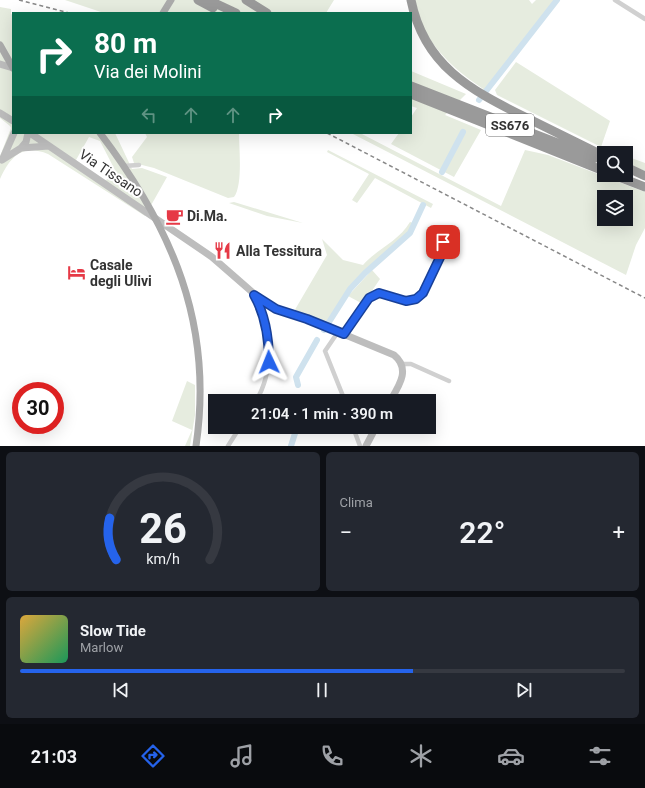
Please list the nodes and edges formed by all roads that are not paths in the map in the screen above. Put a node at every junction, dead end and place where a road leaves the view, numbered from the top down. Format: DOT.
graph roads {
  1 [pos="198,0"];
  2 [pos="208,0"];
  3 [pos="246,0"];
  4 [pos="411,0"];
  5 [pos="615,0"];
  6 [pos="170,2"];
  7 [pos="164,12"];
  8 [pos="222,12"];
  9 [pos="234,12"];
  10 [pos="265,12"];
  11 [pos="645,19"];
  12 [pos="0,45"];
  13 [pos="0,64"];
  14 [pos="12,66"];
  15 [pos="12,68"];
  16 [pos="412,90"];
  17 [pos="0,113"];
  18 [pos="12,120"];
  19 [pos="14,134"];
  20 [pos="29,134"];
  21 [pos="31,134"];
  22 [pos="101,134"];
  23 [pos="105,134"];
  24 [pos="109,145"];
  25 [pos="49,146"];
  26 [pos="21,148"];
  27 [pos="597,153"];
  28 [pos="597,158"];
  29 [pos="1,162"];
  30 [pos="139,165"];
  31 [pos="123,166"];
  32 [pos="597,168"];
  33 [pos="633,171"];
  34 [pos="645,177"];
  35 [pos="632,182"];
  36 [pos="645,187"];
  37 [pos="158,220"];
  38 [pos="433,234"];
  39 [pos="254,295"];
  40 [pos="341,333"];
  41 [pos="402,364"];
  42 [pos="449,381"];
  43 [pos="259,394"];
  44 [pos="342,394"];
  45 [pos="394,394"];
  46 [pos="236,434"];
  47 [pos="356,434"];
  48 [pos="372,434"];
  49 [pos="196,446"];
  50 [pos="228,446"];
  51 [pos="360,446"];
  52 [pos="366,446"];
  1 -- 8 [label="highway"];
  2 -- 9 [label="highway"];
  3 -- 10 [label="highway"];
  4 -- 27 [label="highway"];
  5 -- 11 [label="street"];
  6 -- 7 [label="main road"];
  12 -- 14 [label="main road"];
  13 -- 15 [label="street"];
  16 -- 28 [label="highway, SS676"];
  16 -- 32 [label="highway, SS676"];
  17 -- 18 [label="street"];
  19 -- 29 [label="street"];
  20 -- 26 [label="street"];
  21 -- 25 [label="street, Via Tissano"];
  22 -- 24 [label="main road"];
  23 -- 24 [label="main road"];
  24 -- 31 [label="main road"];
  25 -- 26 [label="street"];
  25 -- 37 [label="street, Via Tissano"];
  26 -- 29 [label="street"];
  30 -- 31 [label="street"];
  31 -- 37 [label="main road"];
  33 -- 34 [label="highway"];
  35 -- 36 [label="highway"];
  37 -- 39 [label="street, Via Tissano"];
  37 -- 49 [label="main road"];
  38 -- 40 [label="street"];
  39 -- 40 [label="street, Via Tissano"];
  39 -- 43 [label="street"];
  40 -- 41 [label="street, Via Tissano"];
  40 -- 44 [label="street"];
  41 -- 42 [label="street"];
  41 -- 45 [label="street"];
  46 -- 50 [label="street"];
  47 -- 51 [label="street"];
  48 -- 52 [label="street"];
}
